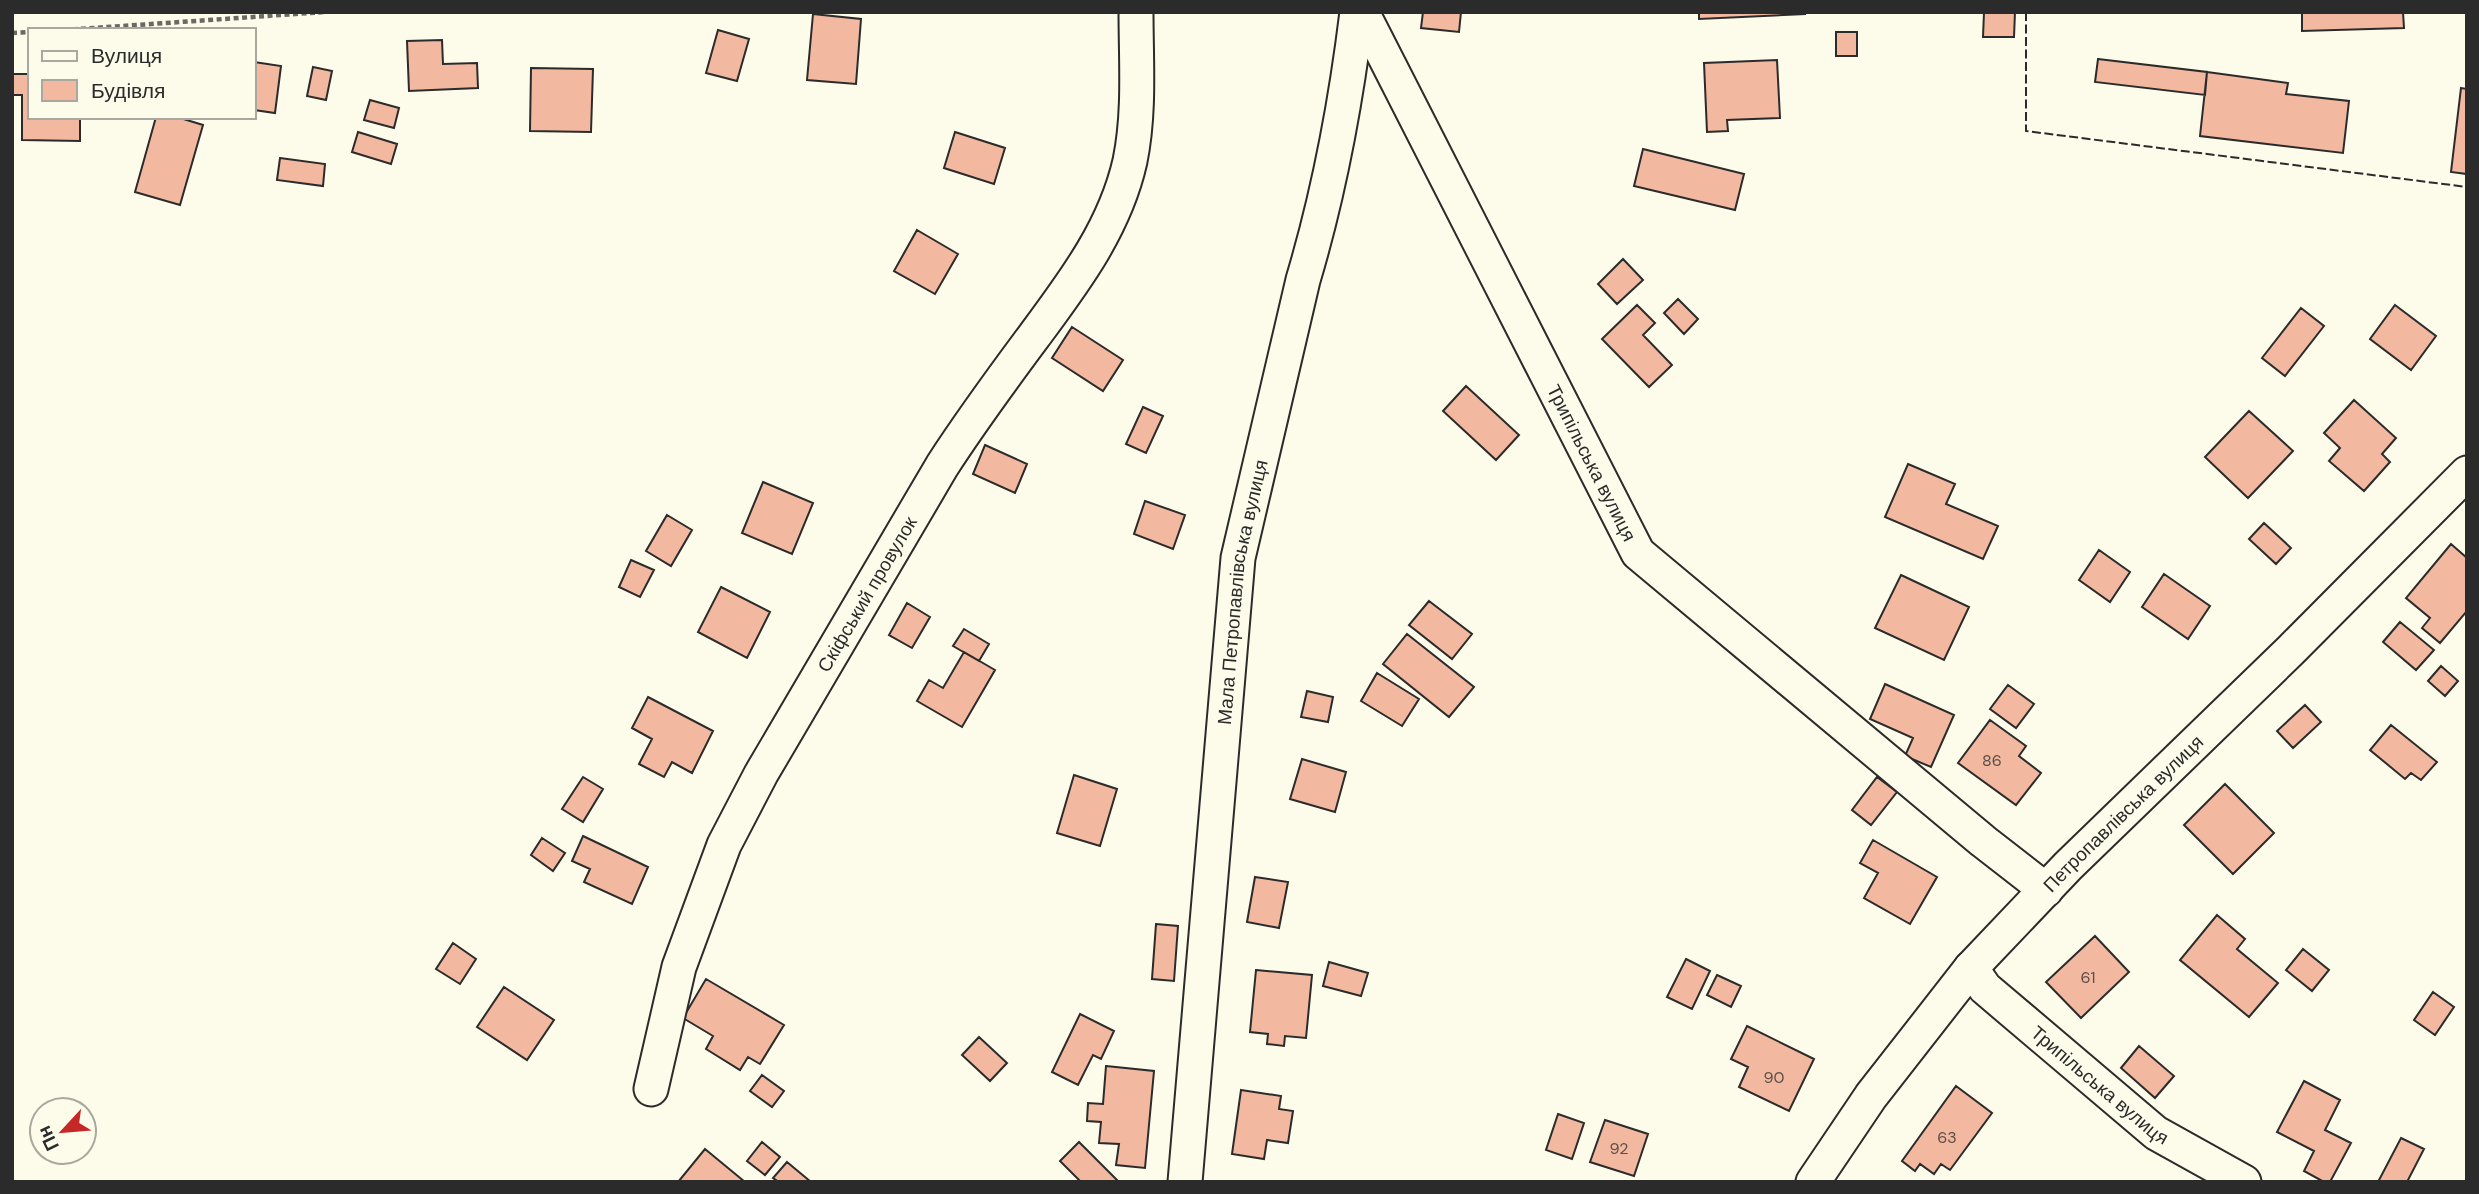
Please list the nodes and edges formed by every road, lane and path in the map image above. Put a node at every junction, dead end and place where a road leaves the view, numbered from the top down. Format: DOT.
graph roads {
  1 [pos="325,12"];
  2 [pos="1136,12"];
  3 [pos="1359,12"];
  4 [pos="93,28"];
  5 [pos="2467,473"];
  6 [pos="2046,890"];
  7 [pos="1971,968"];
  8 [pos="651,1089"];
  9 [pos="1185,1182"];
  10 [pos="1813,1182"];
  11 [pos="2244,1182"];
  1 -- 4 [label="path"];
  2 -- 8 [label="street, Скіфський провулок"];
  3 -- 6 [label="street, Трипільська вулиця"];
  3 -- 9 [label="street, Мала Петропавлівська вулиця"];
  5 -- 6 [label="street, Петропавлівська вулиця"];
  6 -- 7 [label="street, Петропавлівська вулиця"];
  7 -- 10 [label="street, Петропавлівська вулиця"];
  7 -- 11 [label="street, Трипільська вулиця"];
}
